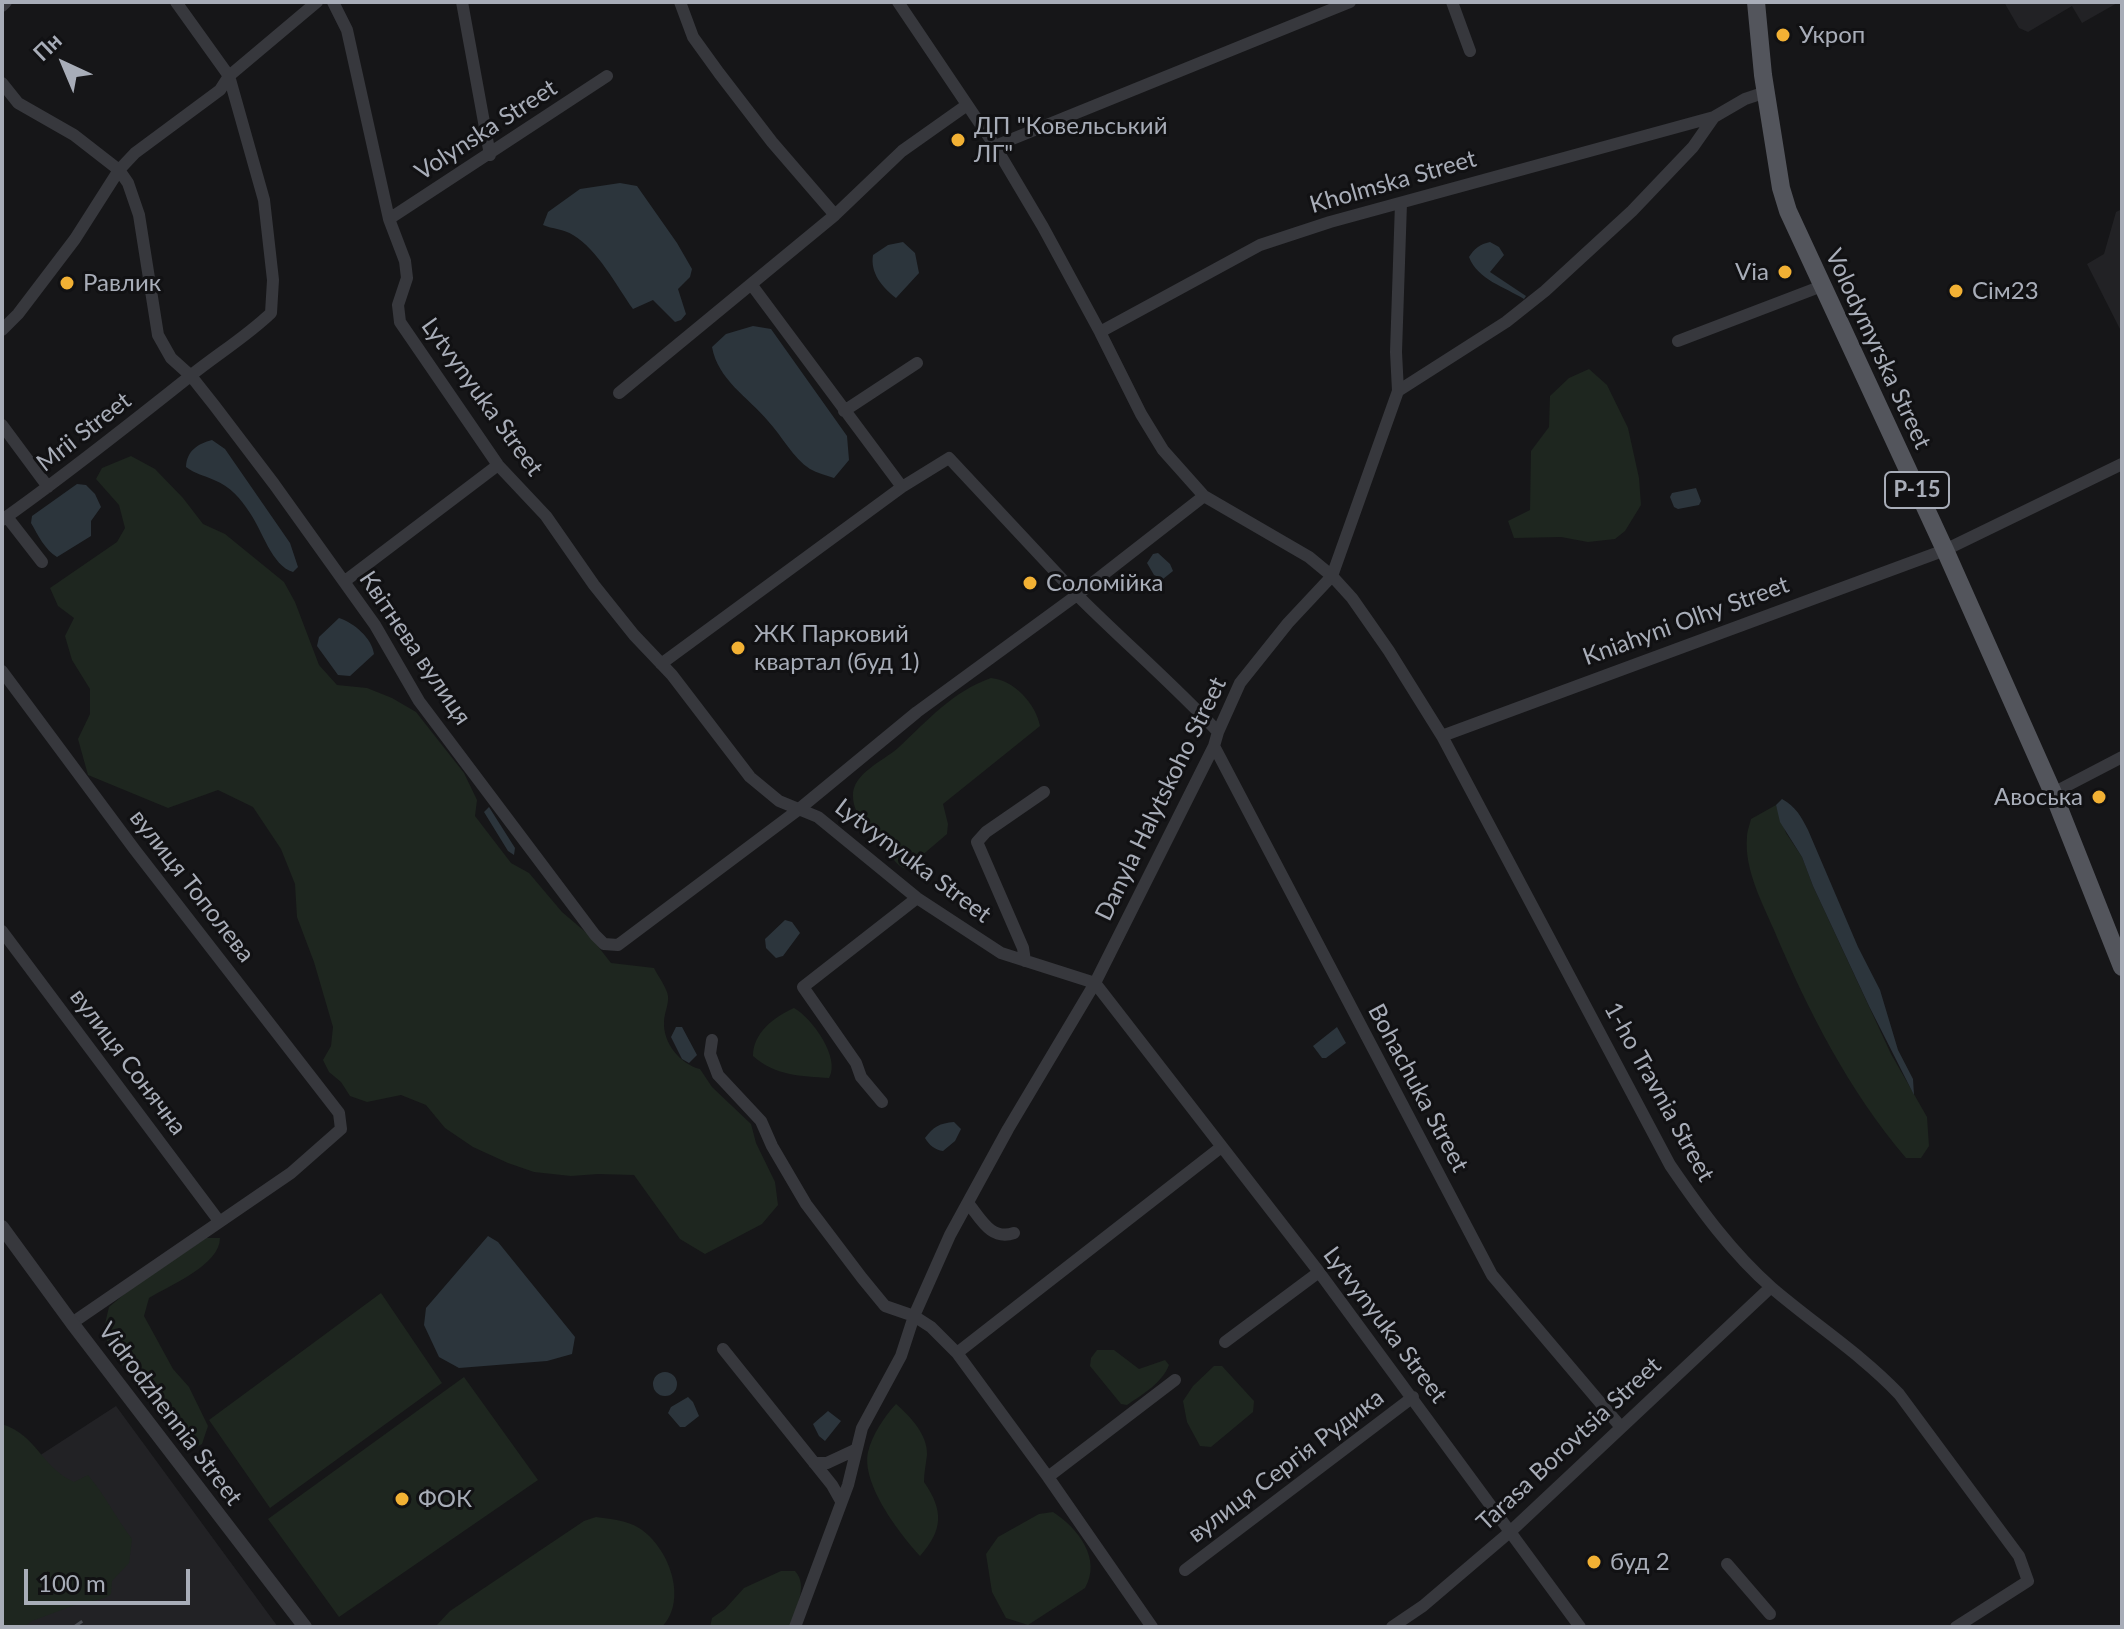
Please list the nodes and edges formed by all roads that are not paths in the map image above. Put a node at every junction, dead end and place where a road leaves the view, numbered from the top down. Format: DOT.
graph roads {
  1 [pos="176,2"];
  2 [pos="317,2"];
  3 [pos="333,2"];
  4 [pos="462,2"];
  5 [pos="680,2"];
  6 [pos="898,2"];
  7 [pos="1350,2"];
  8 [pos="1452,2"];
  9 [pos="1756,2"];
  10 [pos="1470,51"];
  11 [pos="229,76"];
  12 [pos="607,76"];
  13 [pos="2,83"];
  14 [pos="1766,92"];
  15 [pos="967,105"];
  16 [pos="1714,117"];
  17 [pos="995,146"];
  18 [pos="490,155"];
  19 [pos="119,170"];
  20 [pos="1401,203"];
  21 [pos="835,215"];
  22 [pos="389,219"];
  23 [pos="751,284"];
  24 [pos="1822,286"];
  25 [pos="2,330"];
  26 [pos="1100,332"];
  27 [pos="1678,341"];
  28 [pos="917,363"];
  29 [pos="191,376"];
  30 [pos="1398,391"];
  31 [pos="619,393"];
  32 [pos="844,411"];
  33 [pos="2,425"];
  34 [pos="2122,464"];
  35 [pos="498,465"];
  36 [pos="48,487"];
  37 [pos="902,487"];
  38 [pos="1204,496"];
  39 [pos="4,519"];
  40 [pos="1945,550"];
  41 [pos="42,562"];
  42 [pos="1332,576"];
  43 [pos="345,581"];
  44 [pos="1077,595"];
  45 [pos="661,664"];
  46 [pos="2,671"];
  47 [pos="1218,732"];
  48 [pos="1442,736"];
  49 [pos="1214,746"];
  50 [pos="2122,757"];
  51 [pos="1044,792"];
  52 [pos="2053,793"];
  53 [pos="798,810"];
  54 [pos="917,898"];
  55 [pos="2,931"];
  56 [pos="1025,961"];
  57 [pos="2122,967"];
  58 [pos="1095,983"];
  59 [pos="712,1040"];
  60 [pos="882,1102"];
  61 [pos="1220,1148"];
  62 [pos="968,1203"];
  63 [pos="219,1221"];
  64 [pos="2,1227"];
  65 [pos="1014,1233"];
  66 [pos="1319,1272"];
  67 [pos="1771,1287"];
  68 [pos="914,1316"];
  69 [pos="72,1323"];
  70 [pos="1225,1342"];
  71 [pos="723,1349"];
  72 [pos="957,1353"];
  73 [pos="1175,1380"];
  74 [pos="1413,1397"];
  75 [pos="1620,1426"];
  76 [pos="855,1450"];
  77 [pos="814,1463"];
  78 [pos="1048,1477"];
  79 [pos="841,1501"];
  80 [pos="1511,1531"];
  81 [pos="1727,1564"];
  82 [pos="1185,1570"];
  83 [pos="1770,1614"];
  84 [pos="305,1627"];
  85 [pos="795,1627"];
  86 [pos="1152,1627"];
  87 [pos="1392,1627"];
  88 [pos="1580,1627"];
  89 [pos="1956,1627"];
  1 -- 11 [label="street"];
  2 -- 11 [label="street"];
  3 -- 22 [label="street, Lytvynyuka Street"];
  4 -- 18 [label="street"];
  5 -- 21 [label="street"];
  6 -- 15 [label="street"];
  7 -- 17 [label="street"];
  8 -- 10 [label="street"];
  9 -- 14 [label="main road, Volodymyrska Street / Р-15"];
  11 -- 19 [label="street"];
  11 -- 29 [label="street, Mrii Street"];
  12 -- 18 [label="street, Volynska Street"];
  13 -- 19 [label="street"];
  14 -- 16 [label="street"];
  14 -- 24 [label="main road, Volodymyrska Street / Р-15"];
  15 -- 17 [label="street"];
  15 -- 21 [label="street"];
  16 -- 20 [label="street, Kholmska Street"];
  16 -- 30 [label="street"];
  17 -- 26 [label="street"];
  18 -- 22 [label="street, Volynska Street"];
  19 -- 25 [label="street"];
  19 -- 29 [label="street, Квітнева вулиця"];
  20 -- 26 [label="street, Kholmska Street"];
  20 -- 30 [label="street"];
  21 -- 23 [label="street"];
  22 -- 35 [label="street, Lytvynyuka Street"];
  23 -- 31 [label="street"];
  23 -- 32 [label="street"];
  24 -- 27 [label="street"];
  24 -- 40 [label="main road, Volodymyrska Street / Р-15"];
  26 -- 38 [label="street"];
  28 -- 32 [label="street"];
  29 -- 36 [label="street, Mrii Street"];
  29 -- 43 [label="street, Квітнева вулиця"];
  30 -- 42 [label="street, Danyla Halytskoho Street"];
  32 -- 37 [label="street"];
  33 -- 36 [label="street"];
  34 -- 40 [label="street, Kniahyni Olhy Street"];
  35 -- 43 [label="street"];
  35 -- 45 [label="street, Lytvynyuka Street"];
  36 -- 39 [label="street, Mrii Street"];
  37 -- 44 [label="street"];
  37 -- 45 [label="street"];
  38 -- 42 [label="street"];
  38 -- 44 [label="street"];
  39 -- 41 [label="street"];
  40 -- 48 [label="street, Kniahyni Olhy Street"];
  40 -- 52 [label="main road, Volodymyrska Street / Р-15"];
  42 -- 47 [label="street, Danyla Halytskoho Street"];
  42 -- 48 [label="street, 1-ho Travnia Street"];
  43 -- 53 [label="street, Квітнева вулиця"];
  44 -- 47 [label="street"];
  44 -- 53 [label="street"];
  45 -- 53 [label="street, Lytvynyuka Street"];
  46 -- 63 [label="street, вулиця Тополева"];
  47 -- 49 [label="street, Danyla Halytskoho Street"];
  48 -- 67 [label="street, 1-ho Travnia Street"];
  49 -- 58 [label="street, Danyla Halytskoho Street"];
  49 -- 75 [label="street, Bohachuka Street"];
  50 -- 52 [label="street"];
  51 -- 56 [label="street"];
  52 -- 57 [label="main road, Volodymyrska Street / Р-15"];
  53 -- 54 [label="street, Lytvynyuka Street"];
  54 -- 56 [label="street, Lytvynyuka Street"];
  54 -- 60 [label="street"];
  55 -- 63 [label="street, вулиця Сонячна"];
  56 -- 58 [label="street, Lytvynyuka Street"];
  58 -- 61 [label="street, Lytvynyuka Street"];
  58 -- 62 [label="street, Danyla Halytskoho Street"];
  59 -- 68 [label="street"];
  61 -- 66 [label="street, Lytvynyuka Street"];
  61 -- 72 [label="street"];
  62 -- 65 [label="street"];
  62 -- 68 [label="street, Danyla Halytskoho Street"];
  63 -- 69 [label="street"];
  64 -- 69 [label="street, Vidrodzhennia Street"];
  66 -- 70 [label="street"];
  66 -- 74 [label="street, Lytvynyuka Street"];
  67 -- 75 [label="street, Tarasa Borovtsia Street"];
  67 -- 89 [label="street, 1-ho Travnia Street"];
  68 -- 72 [label="street"];
  68 -- 76 [label="street, Danyla Halytskoho Street"];
  69 -- 84 [label="street, Vidrodzhennia Street"];
  71 -- 77 [label="street"];
  72 -- 78 [label="street"];
  73 -- 78 [label="street"];
  74 -- 80 [label="street, Lytvynyuka Street"];
  74 -- 82 [label="street, вулиця Сергія Рудика"];
  75 -- 80 [label="street, Tarasa Borovtsia Street"];
  76 -- 77 [label="street"];
  76 -- 79 [label="street, Danyla Halytskoho Street"];
  77 -- 79 [label="street"];
  78 -- 86 [label="street"];
  79 -- 85 [label="street, Danyla Halytskoho Street"];
  80 -- 87 [label="street, Tarasa Borovtsia Street"];
  80 -- 88 [label="street, Lytvynyuka Street"];
  81 -- 83 [label="street"];
}
